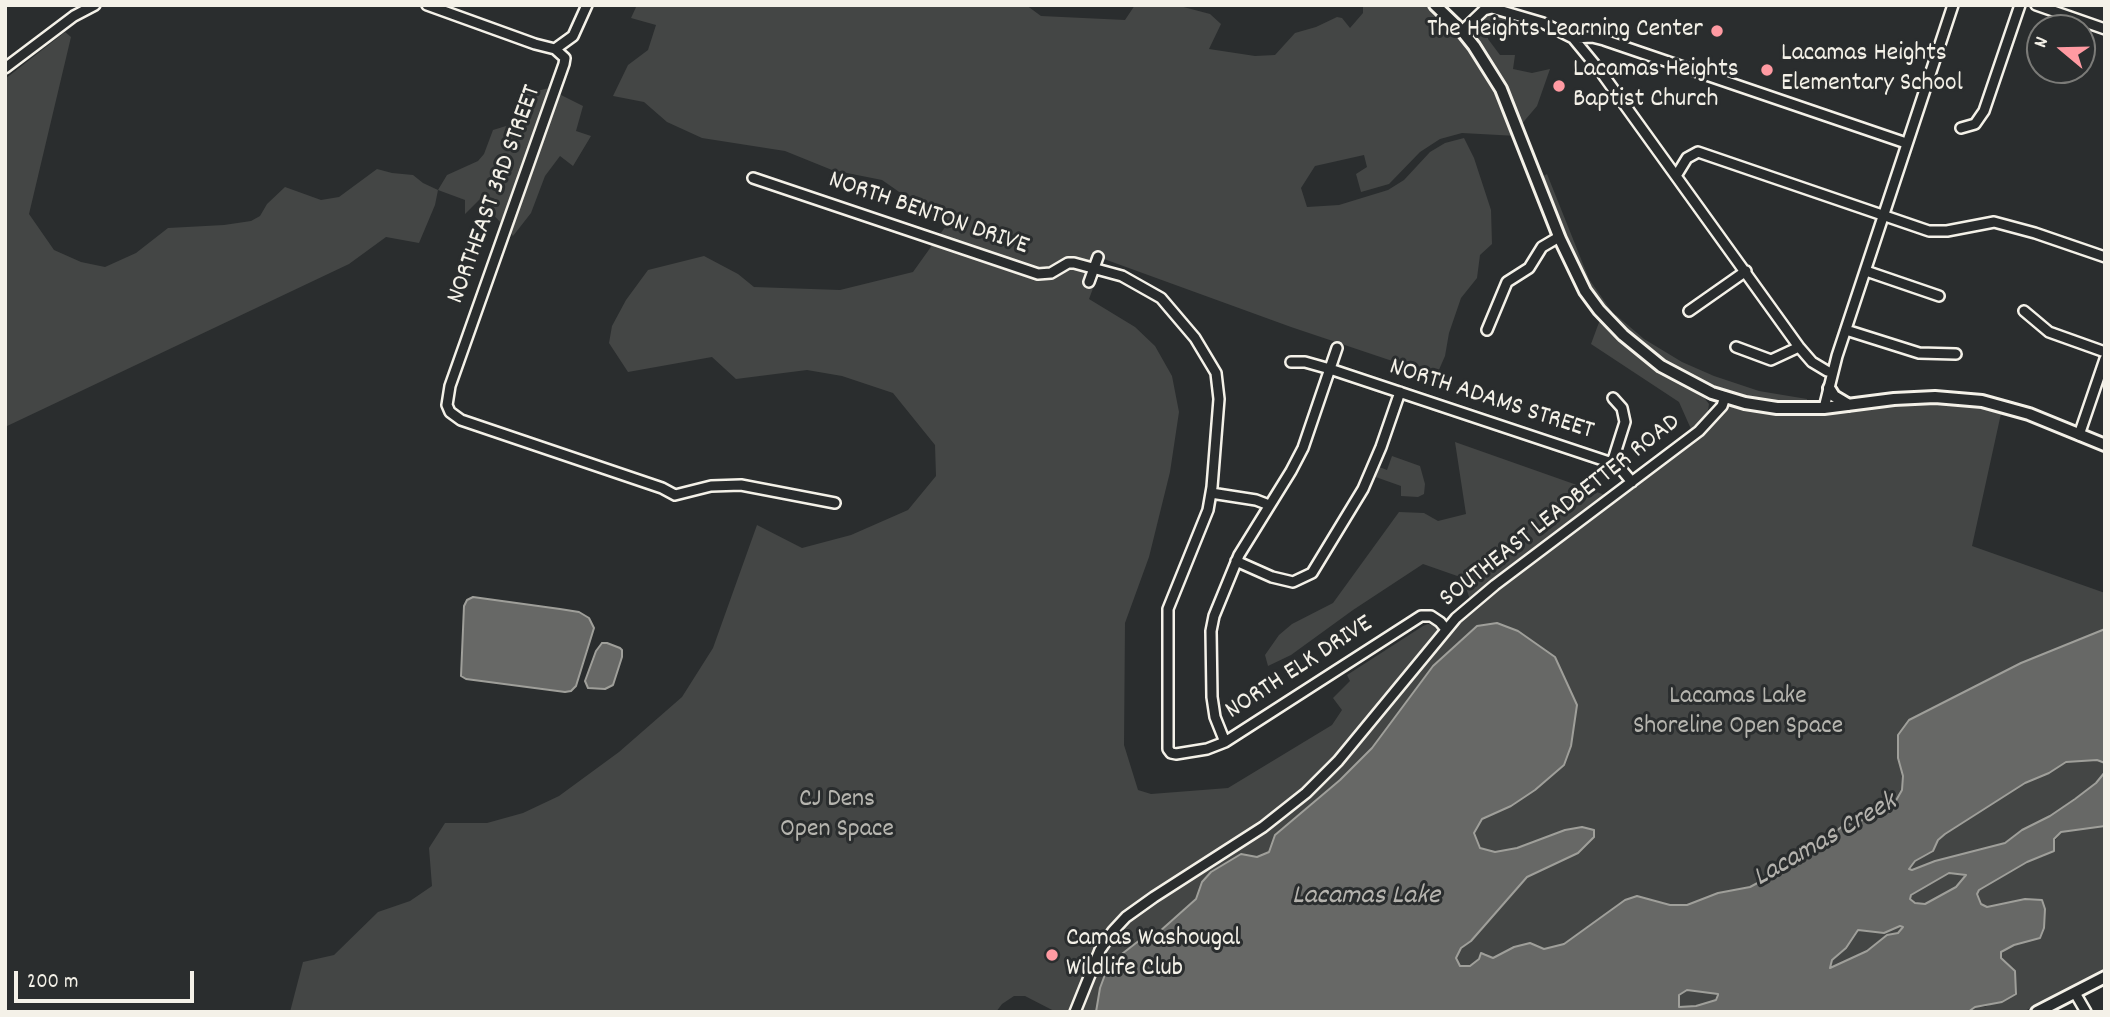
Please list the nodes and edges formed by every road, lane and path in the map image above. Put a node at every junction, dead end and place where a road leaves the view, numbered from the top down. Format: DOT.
graph roads {
  1 [pos="94,5"];
  2 [pos="427,5"];
  3 [pos="587,5"];
  4 [pos="1435,5"];
  5 [pos="1953,5"];
  6 [pos="2020,5"];
  7 [pos="2036,5"];
  8 [pos="2105,29"];
  9 [pos="1462,31"];
  10 [pos="1573,38"];
  11 [pos="555,49"];
  12 [pos="5,68"];
  13 [pos="1961,128"];
  14 [pos="1906,143"];
  15 [pos="1676,176"];
  16 [pos="754,178"];
  17 [pos="1883,215"];
  18 [pos="1559,237"];
  19 [pos="1098,257"];
  20 [pos="2105,257"];
  21 [pos="1094,268"];
  22 [pos="1745,271"];
  23 [pos="1866,271"];
  24 [pos="1089,282"];
  25 [pos="1939,296"];
  26 [pos="2024,311"];
  27 [pos="1689,312"];
  28 [pos="1846,330"];
  29 [pos="1487,331"];
  30 [pos="1736,347"];
  31 [pos="1799,347"];
  32 [pos="1337,348"];
  33 [pos="2105,352"];
  34 [pos="1956,354"];
  35 [pos="1837,356"];
  36 [pos="2105,359"];
  37 [pos="1291,362"];
  38 [pos="1330,369"];
  39 [pos="1827,371"];
  40 [pos="1829,388"];
  41 [pos="1399,392"];
  42 [pos="1725,397"];
  43 [pos="1613,398"];
  44 [pos="1849,405"];
  45 [pos="1824,408"];
  46 [pos="2079,435"];
  47 [pos="2105,445"];
  48 [pos="1612,463"];
  49 [pos="1632,482"];
  50 [pos="1211,494"];
  51 [pos="835,502"];
  52 [pos="1269,505"];
  53 [pos="1236,561"];
  54 [pos="1445,628"];
  55 [pos="1225,742"];
  56 [pos="1171,753"];
  57 [pos="2105,976"];
  58 [pos="2075,993"];
  59 [pos="1075,1012"];
  60 [pos="2037,1012"];
  61 [pos="2086,1012"];
  1 -- 12 [label="street"];
  2 -- 11 [label="street"];
  3 -- 11 [label="street"];
  4 -- 9 [label="main road"];
  5 -- 14 [label="street"];
  6 -- 13 [label="street"];
  7 -- 8 [label="street"];
  9 -- 10 [label="street"];
  9 -- 18 [label="main road"];
  10 -- 14 [label="street"];
  10 -- 15 [label="street"];
  11 -- 51 [label="street, NORTHEAST 3RD STREET"];
  14 -- 17 [label="street"];
  15 -- 17 [label="street"];
  15 -- 22 [label="street"];
  16 -- 21 [label="street, NORTH BENTON DRIVE"];
  17 -- 20 [label="street"];
  17 -- 23 [label="street"];
  18 -- 29 [label="street"];
  18 -- 42 [label="main road"];
  19 -- 21 [label="street"];
  21 -- 24 [label="street"];
  21 -- 50 [label="street, NORTH BENTON DRIVE"];
  22 -- 27 [label="street"];
  22 -- 31 [label="street"];
  23 -- 25 [label="street"];
  23 -- 28 [label="street"];
  26 -- 33 [label="street"];
  28 -- 34 [label="street"];
  28 -- 35 [label="street"];
  30 -- 31 [label="street"];
  31 -- 39 [label="street"];
  32 -- 38 [label="street"];
  35 -- 39 [label="street"];
  35 -- 40 [label="street"];
  36 -- 46 [label="street"];
  37 -- 38 [label="street, NORTH ADAMS STREET"];
  38 -- 41 [label="street, NORTH ADAMS STREET"];
  38 -- 52 [label="street"];
  39 -- 45 [label="street"];
  40 -- 44 [label="main road"];
  40 -- 45 [label="street"];
  41 -- 48 [label="street, NORTH ADAMS STREET"];
  41 -- 53 [label="street"];
  42 -- 45 [label="main road"];
  42 -- 49 [label="street, SOUTHEAST LEADBETTER ROAD"];
  43 -- 48 [label="street"];
  44 -- 45 [label="main road"];
  44 -- 46 [label="main road"];
  46 -- 47 [label="main road"];
  48 -- 49 [label="street, NORTH ADAMS STREET"];
  49 -- 54 [label="street, SOUTHEAST LEADBETTER ROAD"];
  50 -- 52 [label="street"];
  50 -- 56 [label="street, NORTH BENTON DRIVE"];
  52 -- 53 [label="street"];
  53 -- 55 [label="street"];
  54 -- 55 [label="street, NORTH ELK DRIVE"];
  54 -- 59 [label="street, SOUTHEAST LEADBETTER ROAD"];
  55 -- 56 [label="street, NORTH ELK DRIVE"];
  57 -- 58 [label="main road"];
  58 -- 60 [label="main road"];
  58 -- 61 [label="street"];
}
